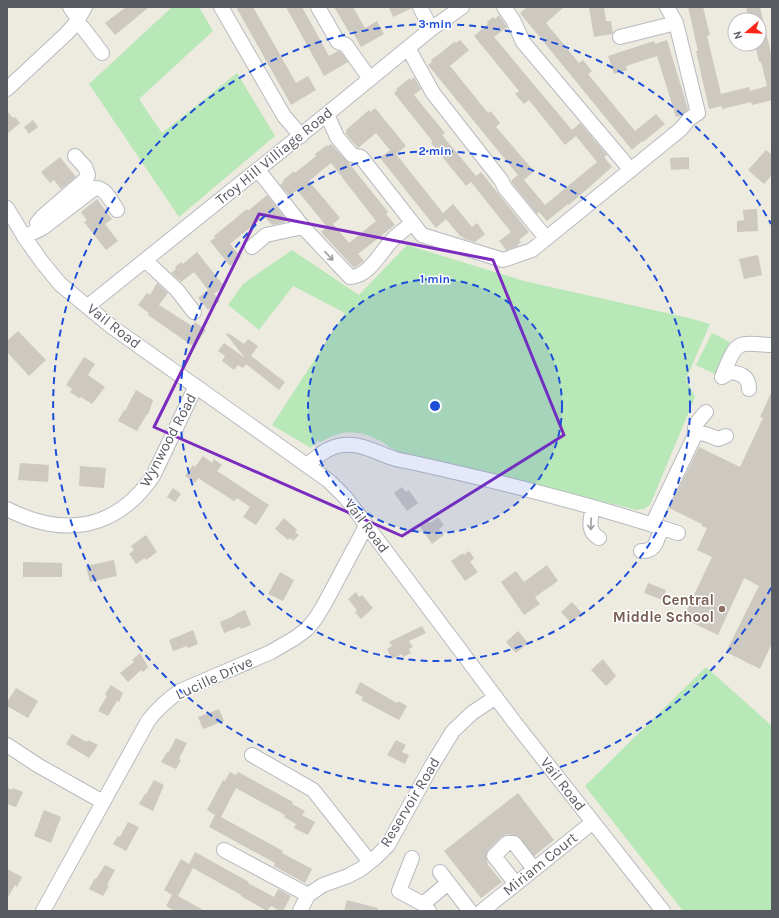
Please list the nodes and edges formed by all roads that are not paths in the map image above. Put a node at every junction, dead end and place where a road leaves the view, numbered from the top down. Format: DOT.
graph roads {
  1 [pos="70,7"];
  2 [pos="85,7"];
  3 [pos="221,7"];
  4 [pos="318,7"];
  5 [pos="420,7"];
  6 [pos="462,7"];
  7 [pos="504,7"];
  8 [pos="667,7"];
  9 [pos="77,21"];
  10 [pos="676,23"];
  11 [pos="431,29"];
  12 [pos="620,37"];
  13 [pos="408,48"];
  14 [pos="102,53"];
  15 [pos="370,78"];
  16 [pos="7,89"];
  17 [pos="327,114"];
  18 [pos="300,136"];
  19 [pos="75,156"];
  20 [pos="258,170"];
  21 [pos="630,170"];
  22 [pos="7,208"];
  23 [pos="117,210"];
  24 [pos="413,223"];
  25 [pos="303,227"];
  26 [pos="29,234"];
  27 [pos="546,238"];
  28 [pos="252,247"];
  29 [pos="145,260"];
  30 [pos="88,306"];
  31 [pos="194,312"];
  32 [pos="772,345"];
  33 [pos="196,386"];
  34 [pos="749,388"];
  35 [pos="706,412"];
  36 [pos="695,435"];
  37 [pos="726,436"];
  38 [pos="307,465"];
  39 [pos="593,507"];
  40 [pos="7,509"];
  41 [pos="366,526"];
  42 [pos="657,526"];
  43 [pos="678,533"];
  44 [pos="599,538"];
  45 [pos="641,551"];
  46 [pos="496,697"];
  47 [pos="7,745"];
  48 [pos="252,755"];
  49 [pos="103,802"];
  50 [pos="593,822"];
  51 [pos="224,850"];
  52 [pos="412,858"];
  53 [pos="370,862"];
  54 [pos="534,868"];
  55 [pos="516,884"];
  56 [pos="308,895"];
  57 [pos="426,907"];
  58 [pos="486,910"];
  59 [pos="43,911"];
  60 [pos="300,911"];
  61 [pos="470,911"];
  62 [pos="663,911"];
  1 -- 9 [label="street"];
  2 -- 9 [label="street"];
  3 -- 18 [label="street"];
  4 -- 15 [label="street"];
  5 -- 11 [label="street"];
  6 -- 11 [label="street, Troy Hill Villiage Road"];
  7 -- 21 [label="street"];
  8 -- 10 [label="street"];
  9 -- 14 [label="street"];
  9 -- 16 [label="street"];
  10 -- 12 [label="street"];
  10 -- 21 [label="street"];
  11 -- 13 [label="street, Troy Hill Villiage Road"];
  13 -- 15 [label="street, Troy Hill Villiage Road"];
  13 -- 27 [label="street"];
  15 -- 17 [label="street, Troy Hill Villiage Road"];
  17 -- 18 [label="street, Troy Hill Villiage Road"];
  17 -- 24 [label="street"];
  18 -- 20 [label="street, Troy Hill Villiage Road"];
  19 -- 26 [label="street"];
  20 -- 25 [label="street"];
  20 -- 29 [label="street, Troy Hill Villiage Road"];
  21 -- 27 [label="street"];
  22 -- 26 [label="street, Vail Road"];
  23 -- 26 [label="street"];
  25 -- 24 [label="street, one-way"];
  24 -- 27 [label="street"];
  25 -- 28 [label="street"];
  26 -- 30 [label="street, Vail Road"];
  29 -- 30 [label="street, Troy Hill Villiage Road"];
  29 -- 31 [label="street"];
  30 -- 33 [label="street, Vail Road"];
  32 -- 34 [label="street"];
  33 -- 38 [label="street, Vail Road"];
  33 -- 40 [label="street, Wynwood Road"];
  35 -- 36 [label="street"];
  36 -- 37 [label="street"];
  36 -- 42 [label="street"];
  38 -- 39 [label="street"];
  38 -- 41 [label="street, Vail Road"];
  39 -- 42 [label="street"];
  39 -- 44 [label="street, one-way"];
  41 -- 46 [label="street, Vail Road"];
  41 -- 49 [label="street, Lucille Drive"];
  42 -- 43 [label="street"];
  42 -- 45 [label="street"];
  46 -- 50 [label="street, Vail Road"];
  46 -- 53 [label="street, Reservoir Road"];
  47 -- 49 [label="street"];
  48 -- 53 [label="street"];
  49 -- 59 [label="street, Lucille Drive"];
  50 -- 54 [label="street, Miriam Court"];
  50 -- 62 [label="street, Vail Road"];
  51 -- 56 [label="street"];
  52 -- 57 [label="street"];
  53 -- 56 [label="street, Reservoir Road"];
  54 -- 55 [label="street, Miriam Court"];
  54 -- 55 [label="street"];
  55 -- 58 [label="street, Miriam Court"];
  56 -- 60 [label="street"];
  57 -- 61 [label="street"];
}
